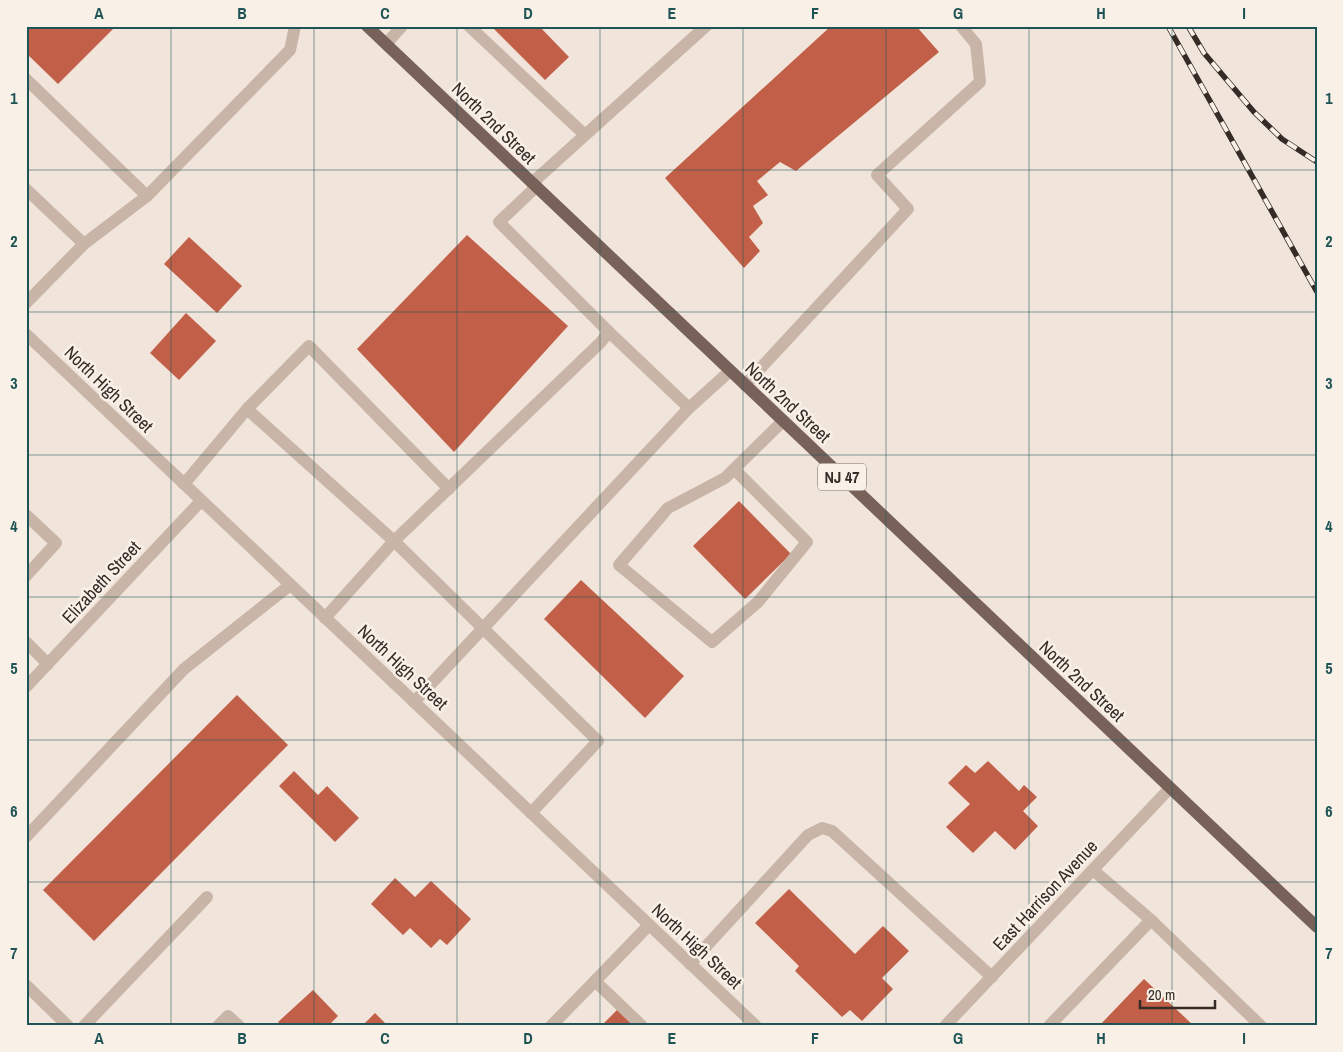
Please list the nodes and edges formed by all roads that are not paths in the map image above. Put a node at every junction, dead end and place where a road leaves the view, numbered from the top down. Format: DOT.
graph roads {
  1 [pos="295,26"];
  2 [pos="367,26"];
  3 [pos="402,26"];
  4 [pos="469,26"];
  5 [pos="706,26"];
  6 [pos="961,26"];
  7 [pos="386,44"];
  8 [pos="26,79"];
  9 [pos="585,135"];
  10 [pos="534,185"];
  11 [pos="26,189"];
  12 [pos="147,196"];
  13 [pos="84,244"];
  14 [pos="26,303"];
  15 [pos="609,332"];
  16 [pos="26,334"];
  17 [pos="730,371"];
  18 [pos="744,385"];
  19 [pos="247,408"];
  20 [pos="689,408"];
  21 [pos="783,421"];
  22 [pos="734,470"];
  23 [pos="184,484"];
  24 [pos="449,489"];
  25 [pos="201,501"];
  26 [pos="26,515"];
  27 [pos="394,541"];
  28 [pos="26,576"];
  29 [pos="290,585"];
  30 [pos="325,618"];
  31 [pos="482,629"];
  32 [pos="26,642"];
  33 [pos="48,664"];
  34 [pos="26,687"];
  35 [pos="414,702"];
  36 [pos="1170,788"];
  37 [pos="531,813"];
  38 [pos="26,837"];
  39 [pos="1093,870"];
  40 [pos="207,897"];
  41 [pos="1151,920"];
  42 [pos="650,925"];
  43 [pos="1317,927"];
  44 [pos="690,964"];
  45 [pos="992,977"];
  46 [pos="595,981"];
  47 [pos="26,985"];
  48 [pos="68,1026"];
  49 [pos="84,1026"];
  50 [pos="218,1026"];
  51 [pos="239,1026"];
  52 [pos="552,1026"];
  53 [pos="642,1026"];
  54 [pos="756,1026"];
  55 [pos="945,1026"];
  56 [pos="1049,1026"];
  57 [pos="1261,1026"];
  1 -- 12 [label="street"];
  2 -- 7 [label="main road, North 2nd Street / NJ 47"];
  3 -- 7 [label="street"];
  4 -- 9 [label="street"];
  5 -- 9 [label="street"];
  6 -- 18 [label="street"];
  7 -- 10 [label="main road, North 2nd Street / NJ 47"];
  8 -- 12 [label="street"];
  9 -- 10 [label="street"];
  10 -- 15 [label="street"];
  10 -- 17 [label="main road, North 2nd Street / NJ 47"];
  11 -- 13 [label="street"];
  12 -- 13 [label="street"];
  13 -- 14 [label="street"];
  15 -- 20 [label="street"];
  15 -- 24 [label="street"];
  16 -- 23 [label="street, North High Street"];
  17 -- 18 [label="main road, North 2nd Street / NJ 47"];
  17 -- 20 [label="street"];
  18 -- 21 [label="main road, North 2nd Street / NJ 47"];
  19 -- 23 [label="street"];
  19 -- 24 [label="street"];
  19 -- 27 [label="street"];
  20 -- 31 [label="street"];
  21 -- 22 [label="street"];
  21 -- 36 [label="main road, North 2nd Street / NJ 47"];
  22 -- 22 [label="street"];
  23 -- 25 [label="street, North High Street"];
  24 -- 27 [label="street"];
  25 -- 29 [label="street, North High Street"];
  25 -- 33 [label="street, Elizabeth Street"];
  26 -- 28 [label="street"];
  27 -- 30 [label="street"];
  27 -- 31 [label="street"];
  29 -- 30 [label="street, North High Street"];
  29 -- 38 [label="street"];
  30 -- 35 [label="street, North High Street"];
  31 -- 35 [label="street"];
  31 -- 37 [label="street"];
  32 -- 33 [label="street"];
  33 -- 34 [label="street, Elizabeth Street"];
  35 -- 37 [label="street, North High Street"];
  36 -- 39 [label="street, East Harrison Avenue"];
  36 -- 43 [label="main road, North 2nd Street / NJ 47"];
  37 -- 42 [label="street, North High Street"];
  39 -- 41 [label="street"];
  39 -- 45 [label="street, East Harrison Avenue"];
  40 -- 49 [label="street"];
  41 -- 56 [label="street"];
  41 -- 57 [label="street"];
  42 -- 44 [label="street, North High Street"];
  42 -- 46 [label="street"];
  44 -- 45 [label="street"];
  44 -- 54 [label="street, North High Street"];
  45 -- 55 [label="street, East Harrison Avenue"];
  46 -- 52 [label="street"];
  46 -- 53 [label="street"];
  47 -- 48 [label="street"];
  50 -- 51 [label="street"];
}
